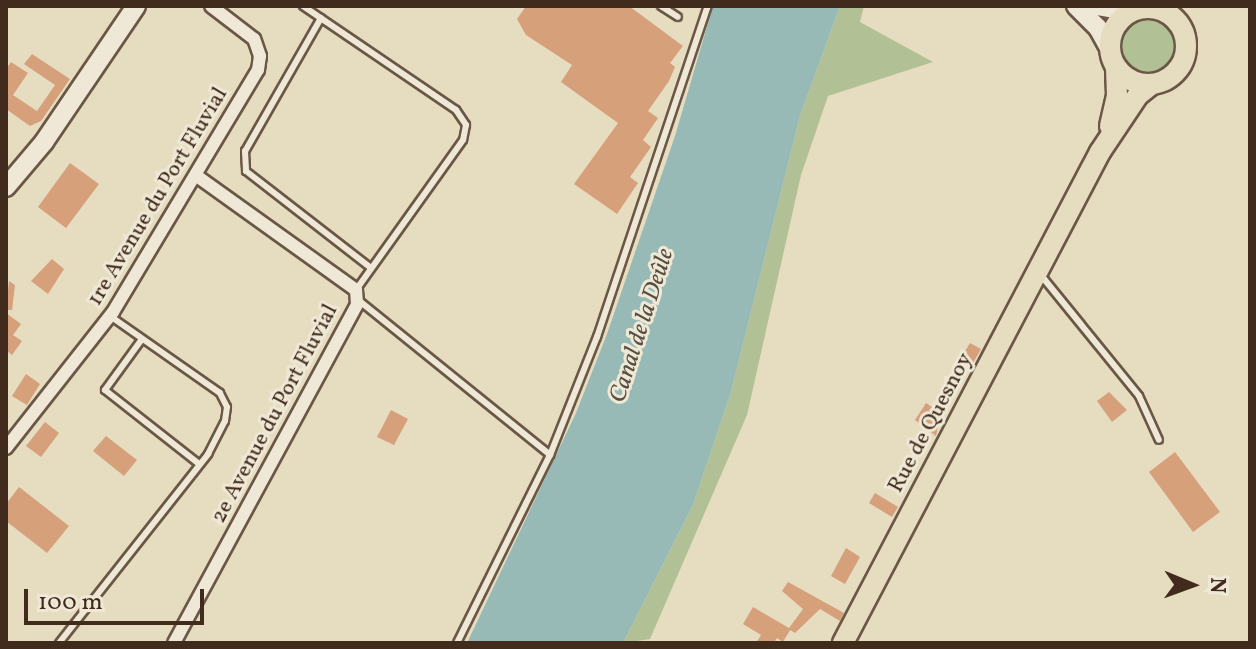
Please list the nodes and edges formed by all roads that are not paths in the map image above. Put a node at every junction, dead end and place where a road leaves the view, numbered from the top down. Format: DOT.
graph roads {
  1 [pos="123,6"];
  2 [pos="136,6"];
  3 [pos="211,6"];
  4 [pos="303,6"];
  5 [pos="661,6"];
  6 [pos="708,6"];
  7 [pos="1076,6"];
  8 [pos="1097,6"];
  9 [pos="1184,6"];
  10 [pos="1144,9"];
  11 [pos="678,17"];
  12 [pos="321,18"];
  13 [pos="1182,29"];
  14 [pos="1113,59"];
  15 [pos="87,78"];
  16 [pos="1152,84"];
  17 [pos="1100,152"];
  18 [pos="197,176"];
  19 [pos="6,186"];
  20 [pos="371,268"];
  21 [pos="1038,271"];
  22 [pos="356,295"];
  23 [pos="110,316"];
  24 [pos="142,339"];
  25 [pos="1159,440"];
  26 [pos="6,448"];
  27 [pos="550,455"];
  28 [pos="199,464"];
  29 [pos="59,643"];
  30 [pos="174,643"];
  31 [pos="457,643"];
  32 [pos="843,643"];
  1 -- 15 [label="main road"];
  2 -- 15 [label="main road"];
  3 -- 18 [label="street, 1re Avenue du Port Fluvial"];
  4 -- 12 [label="lane"];
  5 -- 11 [label="lane"];
  6 -- 27 [label="lane"];
  7 -- 14 [label="main road"];
  8 -- 10 [label="main road"];
  9 -- 13 [label="main road"];
  10 -- 13 [label="main road"];
  10 -- 14 [label="main road"];
  12 -- 20 [label="lane"];
  12 -- 20 [label="lane"];
  13 -- 16 [label="main road"];
  14 -- 16 [label="main road"];
  14 -- 17 [label="main road"];
  15 -- 19 [label="main road"];
  16 -- 17 [label="main road"];
  17 -- 21 [label="main road, Rue de Quesnoy"];
  18 -- 22 [label="street, 2e Avenue du Port Fluvial"];
  18 -- 23 [label="street, 1re Avenue du Port Fluvial"];
  20 -- 22 [label="lane"];
  21 -- 25 [label="lane"];
  21 -- 32 [label="main road, Rue de Quesnoy"];
  22 -- 27 [label="lane"];
  22 -- 30 [label="street, 2e Avenue du Port Fluvial"];
  23 -- 24 [label="lane"];
  23 -- 26 [label="street, 1re Avenue du Port Fluvial"];
  24 -- 28 [label="lane"];
  24 -- 28 [label="lane"];
  27 -- 31 [label="lane"];
  28 -- 29 [label="lane"];
}
